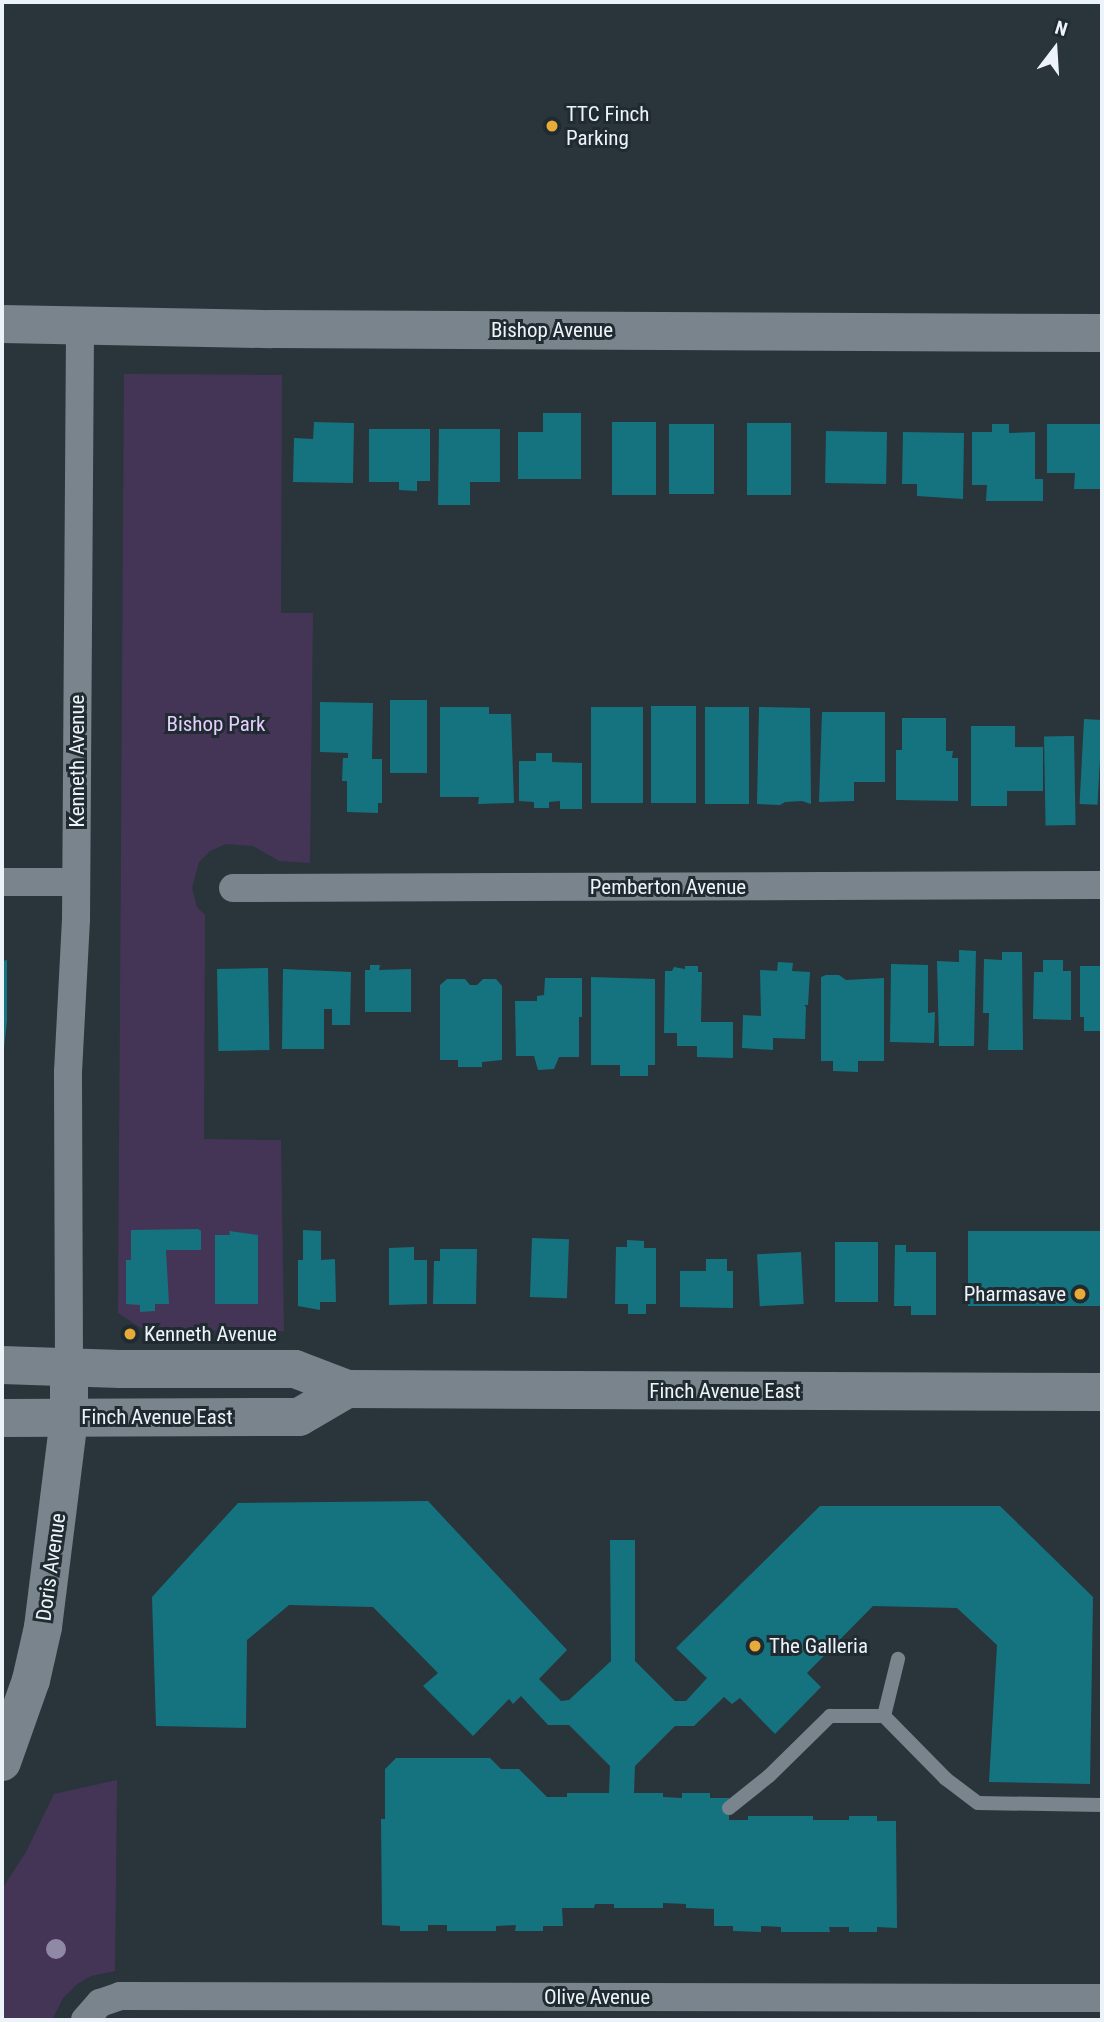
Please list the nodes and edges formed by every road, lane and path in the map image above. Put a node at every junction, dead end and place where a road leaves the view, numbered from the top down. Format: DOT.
graph roads {
  1 [pos="2,324"];
  2 [pos="80,325"];
  3 [pos="1102,333"];
  4 [pos="2,882"];
  5 [pos="76,882"];
  6 [pos="1102,885"];
  7 [pos="233,888"];
  8 [pos="2,1365"];
  9 [pos="69,1366"];
  10 [pos="347,1389"];
  11 [pos="1102,1392"];
  12 [pos="2,1418"];
  13 [pos="69,1418"];
  14 [pos="898,1659"];
  15 [pos="884,1716"];
  16 [pos="2,1762"];
  17 [pos="1102,1805"];
  18 [pos="729,1808"];
  19 [pos="1102,1998"];
  20 [pos="90,2013"];
  1 -- 2 [label="street, Bishop Avenue"];
  2 -- 3 [label="street, Bishop Avenue"];
  2 -- 5 [label="street, Kenneth Avenue"];
  4 -- 5 [label="street"];
  5 -- 9 [label="street, Kenneth Avenue"];
  6 -- 7 [label="street, Pemberton Avenue"];
  8 -- 9 [label="street, Finch Avenue East"];
  9 -- 10 [label="street, Finch Avenue East"];
  9 -- 13 [label="street, Doris Avenue"];
  10 -- 11 [label="street, Finch Avenue East"];
  10 -- 13 [label="street, Finch Avenue East"];
  12 -- 13 [label="street, Finch Avenue East"];
  13 -- 16 [label="street, Doris Avenue"];
  14 -- 15 [label="lane"];
  15 -- 17 [label="lane"];
  15 -- 18 [label="lane"];
  19 -- 20 [label="street, Olive Avenue"];
}
